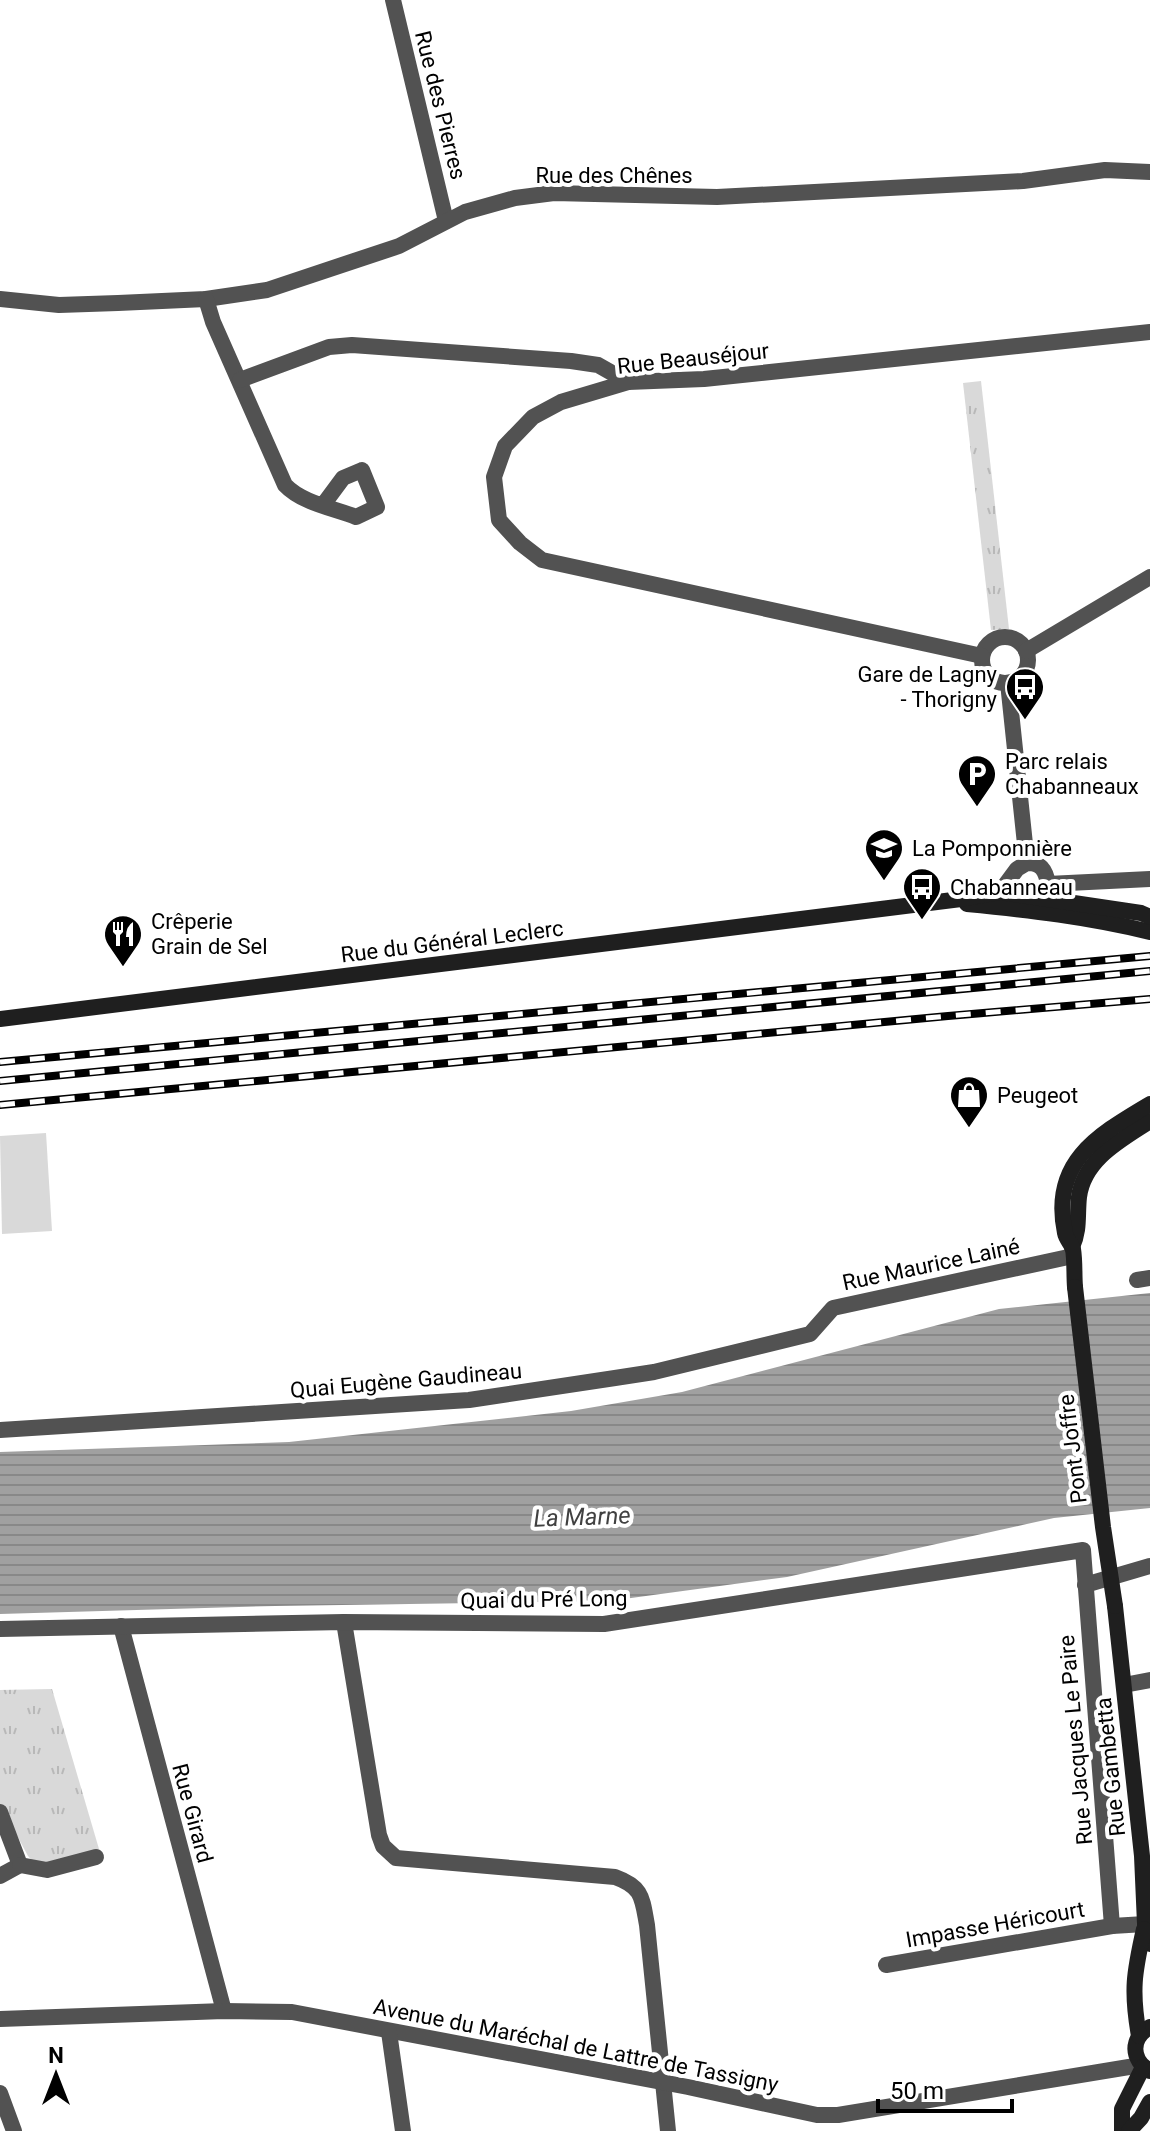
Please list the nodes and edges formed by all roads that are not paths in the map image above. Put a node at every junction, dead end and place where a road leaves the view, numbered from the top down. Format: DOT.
graph roads {
  1 [pos="393,0"];
  2 [pos="1150,172"];
  3 [pos="446,221"];
  4 [pos="0,299"];
  5 [pos="206,299"];
  6 [pos="1150,332"];
  7 [pos="240,380"];
  8 [pos="628,382"];
  9 [pos="323,505"];
  10 [pos="1150,577"];
  11 [pos="1026,651"];
  12 [pos="982,656"];
  13 [pos="1008,683"];
  14 [pos="1027,863"];
  15 [pos="1150,879"];
  16 [pos="1048,884"];
  17 [pos="1018,894"];
  18 [pos="909,905"];
  19 [pos="1147,914"];
  20 [pos="1150,932"];
  21 [pos="0,1019"];
  22 [pos="1150,1104"];
  23 [pos="1150,1121"];
  24 [pos="1073,1252"];
  25 [pos="810,1334"];
  26 [pos="0,1430"];
  27 [pos="1083,1550"];
  28 [pos="1150,1566"];
  29 [pos="1085,1585"];
  30 [pos="1115,1606"];
  31 [pos="344,1622"];
  32 [pos="121,1626"];
  33 [pos="0,1629"];
  34 [pos="1150,1680"];
  35 [pos="1124,1685"];
  36 [pos="0,1812"];
  37 [pos="96,1857"];
  38 [pos="20,1865"];
  39 [pos="0,1876"];
  40 [pos="1146,1890"];
  41 [pos="1145,1924"];
  42 [pos="1112,1926"];
  43 [pos="1150,1944"];
  44 [pos="886,1965"];
  45 [pos="224,2011"];
  46 [pos="0,2019"];
  47 [pos="1145,2031"];
  48 [pos="389,2032"];
  49 [pos="1145,2068"];
  50 [pos="662,2082"];
  51 [pos="0,2093"];
  52 [pos="1150,2102"];
  53 [pos="14,2131"];
  54 [pos="403,2131"];
  55 [pos="668,2131"];
  56 [pos="1122,2131"];
  57 [pos="1129,2131"];
  1 -- 3 [label="street, Rue des Pierres"];
  2 -- 3 [label="street, Rue des Chênes"];
  3 -- 5 [label="street, Rue des Chênes"];
  4 -- 5 [label="street, Rue des Chênes"];
  5 -- 7 [label="street"];
  6 -- 8 [label="street, Rue Beauséjour"];
  7 -- 8 [label="street"];
  7 -- 9 [label="street"];
  8 -- 12 [label="street, Rue Beauséjour"];
  10 -- 11 [label="street"];
  11 -- 12 [label="street"];
  11 -- 13 [label="street"];
  12 -- 13 [label="street"];
  13 -- 14 [label="street"];
  14 -- 16 [label="street"];
  14 -- 17 [label="street"];
  15 -- 16 [label="street"];
  16 -- 17 [label="street"];
  17 -- 18 [label="main road"];
  17 -- 18 [label="main road"];
  17 -- 19 [label="main road"];
  17 -- 20 [label="main road"];
  18 -- 21 [label="main road, Rue du Général Leclerc"];
  22 -- 24 [label="main road"];
  23 -- 24 [label="main road"];
  24 -- 25 [label="street, Rue Maurice Lainé"];
  24 -- 30 [label="main road, Pont Joffre, bridge"];
  25 -- 26 [label="street, Quai Eugène Gaudineau"];
  27 -- 29 [label="street, Rue Jacques Le Paire"];
  27 -- 31 [label="street, Quai du Pré Long"];
  28 -- 29 [label="street"];
  29 -- 42 [label="street, Rue Jacques Le Paire"];
  30 -- 35 [label="main road, Rue Gambetta"];
  31 -- 32 [label="street, Quai du Pré Long"];
  31 -- 50 [label="street"];
  32 -- 33 [label="street, Quai du Pré Long"];
  32 -- 45 [label="street, Rue Girard"];
  34 -- 35 [label="street"];
  35 -- 40 [label="main road, Rue Gambetta"];
  36 -- 38 [label="street"];
  37 -- 38 [label="street"];
  38 -- 39 [label="street"];
  40 -- 41 [label="main road, Rue Gambetta"];
  41 -- 42 [label="street, Impasse Héricourt"];
  41 -- 43 [label="main road, Rue Gambetta"];
  41 -- 47 [label="main road, Rue Gambetta"];
  42 -- 44 [label="street, Impasse Héricourt"];
  45 -- 46 [label="street, Avenue du Maréchal de Lattre de Tassigny"];
  45 -- 48 [label="street, Avenue du Maréchal de Lattre de Tassigny"];
  47 -- 49 [label="main road, Rue Gambetta"];
  48 -- 50 [label="street, Avenue du Maréchal de Lattre de Tassigny"];
  48 -- 54 [label="street"];
  49 -- 50 [label="street, Avenue du Maréchal de Lattre de Tassigny"];
  49 -- 56 [label="main road"];
  50 -- 55 [label="street"];
  51 -- 53 [label="street"];
  52 -- 57 [label="main road"];
}
